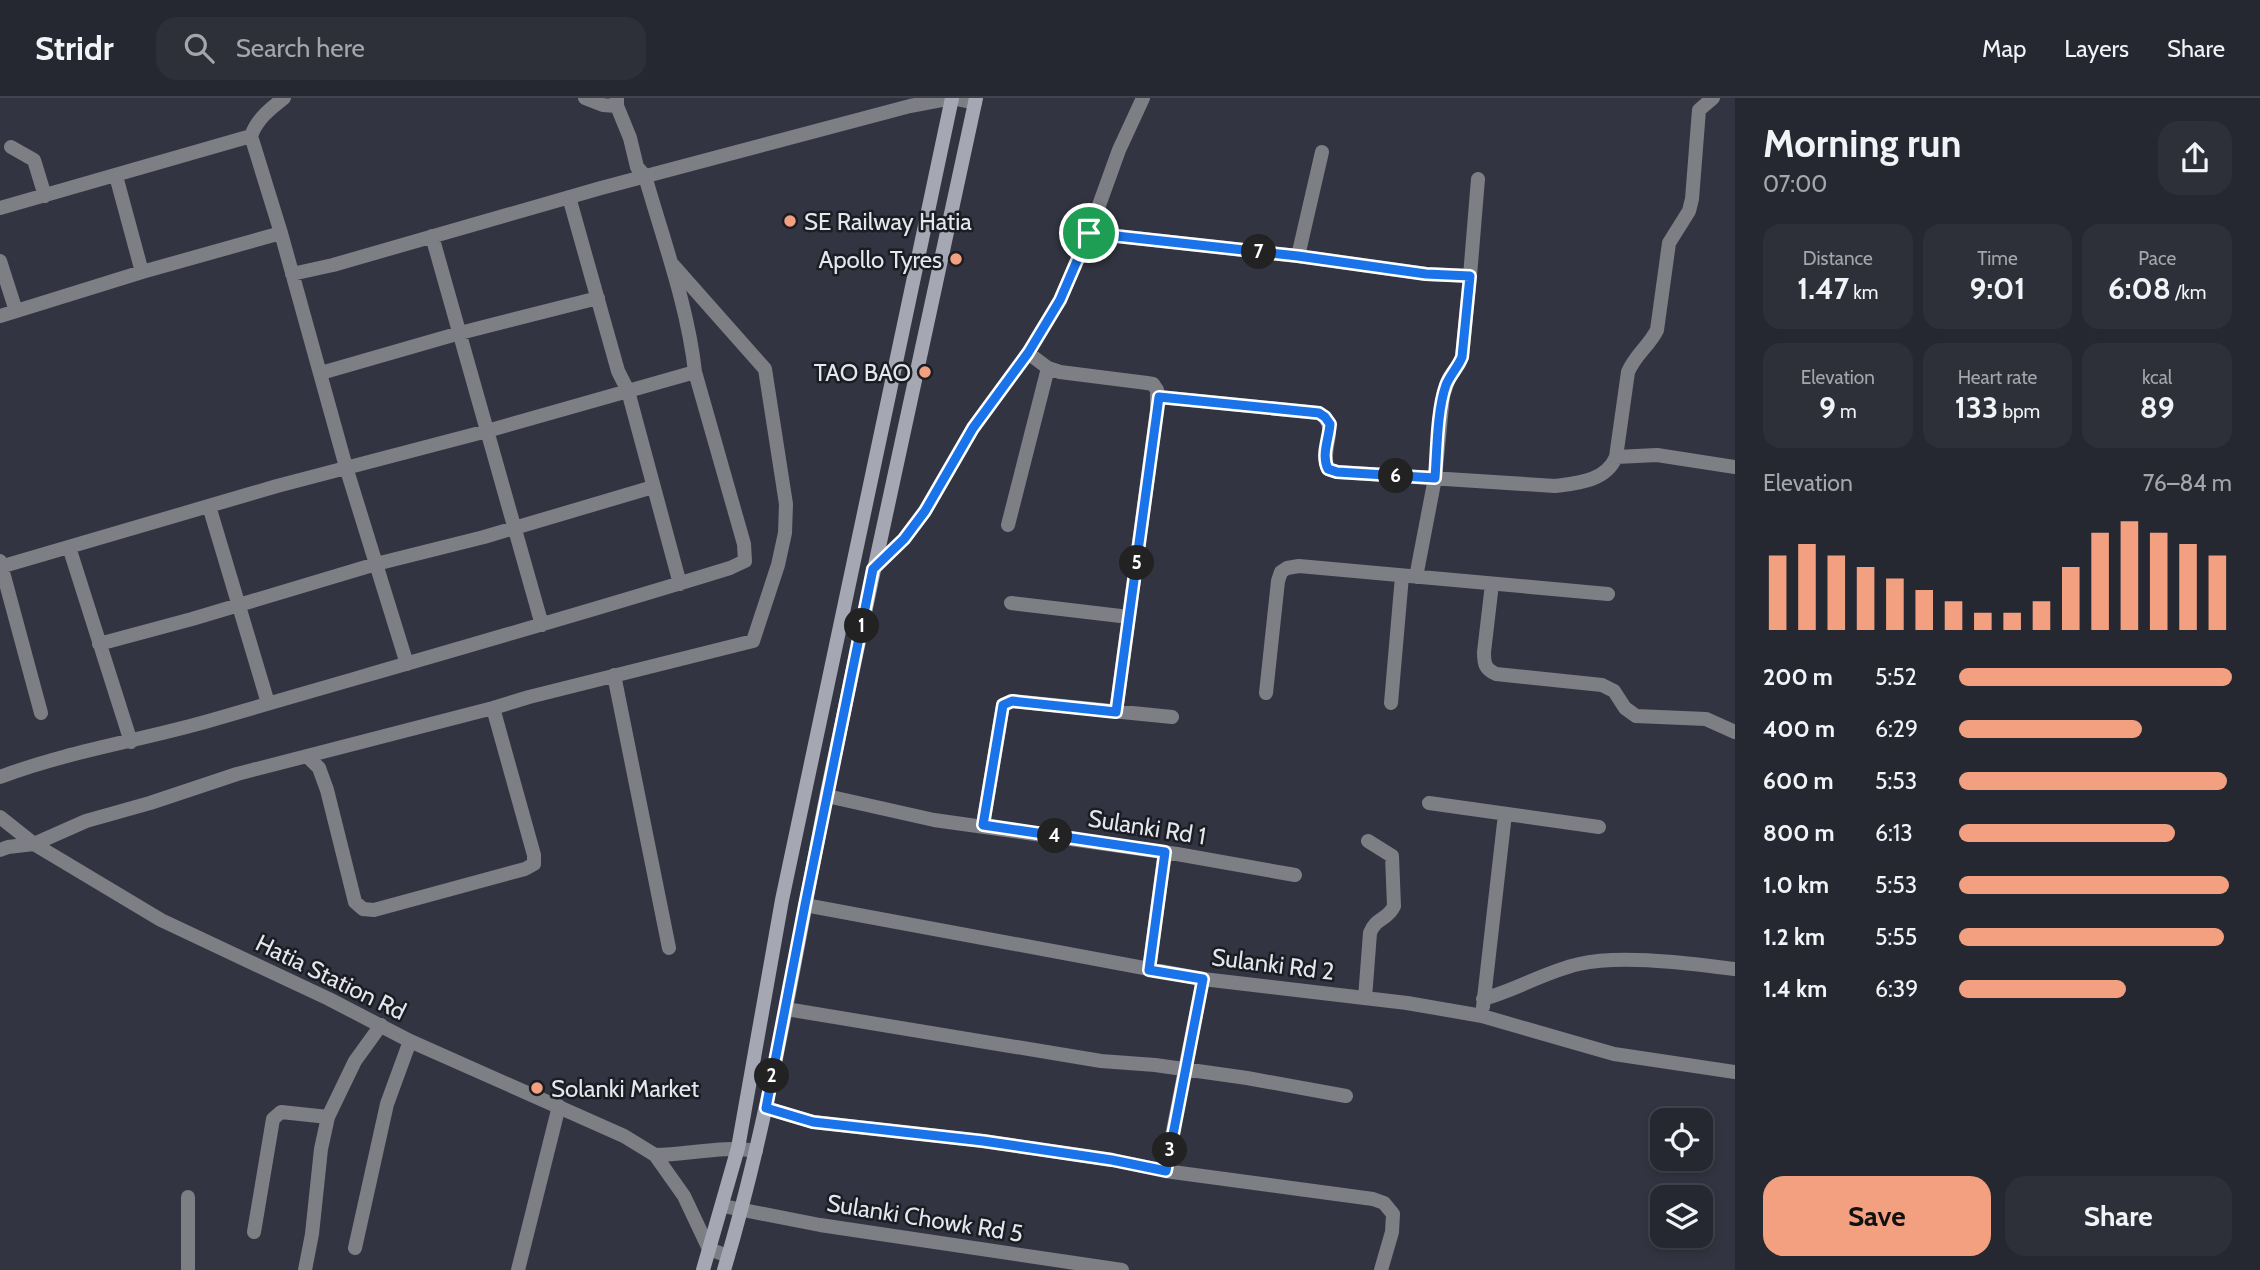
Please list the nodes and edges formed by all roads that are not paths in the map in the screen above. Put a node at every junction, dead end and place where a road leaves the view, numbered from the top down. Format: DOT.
graph roads {
  1 [pos="284,98"];
  2 [pos="585,98"];
  3 [pos="952,98"];
  4 [pos="1143,98"];
  5 [pos="1713,98"];
  6 [pos="976,100"];
  7 [pos="617,102"];
  8 [pos="251,136"];
  9 [pos="11,147"];
  10 [pos="1322,152"];
  11 [pos="116,176"];
  12 [pos="645,176"];
  13 [pos="1478,179"];
  14 [pos="45,196"];
  15 [pos="569,197"];
  16 [pos="0,208"];
  17 [pos="281,233"];
  18 [pos="1089,233"];
  19 [pos="432,236"];
  20 [pos="1298,256"];
  21 [pos="0,261"];
  22 [pos="669,261"];
  23 [pos="142,272"];
  24 [pos="292,274"];
  25 [pos="1470,276"];
  26 [pos="598,298"];
  27 [pos="16,311"];
  28 [pos="0,316"];
  29 [pos="460,333"];
  30 [pos="1028,353"];
  31 [pos="1048,368"];
  32 [pos="695,372"];
  33 [pos="321,373"];
  34 [pos="628,391"];
  35 [pos="1159,397"];
  36 [pos="487,431"];
  37 [pos="1616,457"];
  38 [pos="346,467"];
  39 [pos="1735,467"];
  40 [pos="1435,478"];
  41 [pos="653,487"];
  42 [pos="209,506"];
  43 [pos="1008,525"];
  44 [pos="513,528"];
  45 [pos="69,547"];
  46 [pos="376,564"];
  47 [pos="1,565"];
  48 [pos="873,569"];
  49 [pos="1409,577"];
  50 [pos="680,584"];
  51 [pos="1492,584"];
  52 [pos="1608,594"];
  53 [pos="1012,603"];
  54 [pos="239,605"];
  55 [pos="1129,617"];
  56 [pos="542,625"];
  57 [pos="99,644"];
  58 [pos="407,664"];
  59 [pos="614,675"];
  60 [pos="1266,693"];
  61 [pos="268,703"];
  62 [pos="1391,703"];
  63 [pos="493,708"];
  64 [pos="1116,712"];
  65 [pos="41,713"];
  66 [pos="1172,717"];
  67 [pos="1735,732"];
  68 [pos="131,742"];
  69 [pos="309,757"];
  70 [pos="0,777"];
  71 [pos="827,796"];
  72 [pos="1429,803"];
  73 [pos="1505,814"];
  74 [pos="0,817"];
  75 [pos="983,825"];
  76 [pos="1599,827"];
  77 [pos="1368,841"];
  78 [pos="34,844"];
  79 [pos="0,850"];
  80 [pos="1165,852"];
  81 [pos="1294,875"];
  82 [pos="805,905"];
  83 [pos="669,948"];
  84 [pos="1149,970"];
  85 [pos="1735,970"];
  86 [pos="1203,979"];
  87 [pos="1364,998"];
  88 [pos="1483,999"];
  89 [pos="786,1009"];
  90 [pos="1482,1016"];
  91 [pos="381,1025"];
  92 [pos="410,1041"];
  93 [pos="1185,1070"];
  94 [pos="1735,1072"];
  95 [pos="1346,1096"];
  96 [pos="559,1106"];
  97 [pos="766,1108"];
  98 [pos="328,1117"];
  99 [pos="738,1148"];
  100 [pos="756,1151"];
  101 [pos="655,1156"];
  102 [pos="1166,1171"];
  103 [pos="188,1197"];
  104 [pos="723,1206"];
  105 [pos="742,1211"];
  106 [pos="254,1232"];
  107 [pos="355,1248"];
  108 [pos="709,1249"];
  109 [pos="726,1263"];
  110 [pos="188,1270"];
  111 [pos="305,1270"];
  112 [pos="518,1270"];
  113 [pos="703,1270"];
  114 [pos="1122,1270"];
  115 [pos="1381,1270"];
  1 -- 8 [label="street"];
  2 -- 7 [label="street"];
  3 -- 6 [label="street"];
  3 -- 12 [label="street"];
  3 -- 99 [label="main road"];
  4 -- 18 [label="street"];
  5 -- 37 [label="street"];
  6 -- 48 [label="main road"];
  7 -- 12 [label="street"];
  8 -- 11 [label="street"];
  8 -- 17 [label="street"];
  9 -- 14 [label="street"];
  10 -- 20 [label="street"];
  11 -- 14 [label="street"];
  11 -- 23 [label="street"];
  12 -- 15 [label="street"];
  12 -- 22 [label="street"];
  13 -- 25 [label="street"];
  14 -- 16 [label="street"];
  15 -- 19 [label="street"];
  15 -- 26 [label="street"];
  17 -- 23 [label="street"];
  17 -- 24 [label="street"];
  18 -- 20 [label="street"];
  18 -- 30 [label="street"];
  19 -- 24 [label="street"];
  19 -- 29 [label="street"];
  20 -- 25 [label="street"];
  21 -- 27 [label="street"];
  22 -- 32 [label="street"];
  22 -- 59 [label="street"];
  23 -- 27 [label="street"];
  24 -- 33 [label="street"];
  25 -- 40 [label="street"];
  26 -- 29 [label="street"];
  26 -- 34 [label="street"];
  27 -- 28 [label="street"];
  29 -- 33 [label="street"];
  29 -- 36 [label="street"];
  30 -- 31 [label="street"];
  30 -- 48 [label="street"];
  31 -- 35 [label="street"];
  31 -- 43 [label="street"];
  32 -- 34 [label="street"];
  32 -- 50 [label="street"];
  33 -- 38 [label="street"];
  34 -- 36 [label="street"];
  34 -- 41 [label="street"];
  35 -- 40 [label="street"];
  35 -- 55 [label="street"];
  36 -- 38 [label="street"];
  36 -- 44 [label="street"];
  37 -- 39 [label="street"];
  37 -- 40 [label="street"];
  38 -- 42 [label="street"];
  38 -- 46 [label="street"];
  40 -- 49 [label="street"];
  41 -- 44 [label="street"];
  41 -- 50 [label="street"];
  42 -- 45 [label="street"];
  42 -- 54 [label="street"];
  44 -- 46 [label="street"];
  44 -- 56 [label="street"];
  45 -- 47 [label="street"];
  45 -- 57 [label="street"];
  46 -- 54 [label="street"];
  46 -- 58 [label="street"];
  47 -- 65 [label="street"];
  48 -- 71 [label="main road"];
  49 -- 51 [label="street"];
  49 -- 60 [label="street"];
  49 -- 62 [label="street"];
  50 -- 56 [label="street"];
  51 -- 52 [label="street"];
  51 -- 67 [label="street"];
  53 -- 55 [label="street"];
  54 -- 57 [label="street"];
  54 -- 61 [label="street"];
  55 -- 64 [label="street"];
  56 -- 58 [label="street"];
  57 -- 68 [label="street"];
  58 -- 61 [label="street"];
  59 -- 63 [label="street"];
  59 -- 83 [label="street"];
  61 -- 68 [label="street"];
  63 -- 69 [label="street"];
  63 -- 69 [label="street"];
  64 -- 66 [label="street"];
  64 -- 75 [label="street"];
  68 -- 70 [label="street"];
  69 -- 78 [label="street"];
  71 -- 75 [label="street, Sulanki Rd 1"];
  71 -- 82 [label="main road"];
  72 -- 73 [label="street"];
  73 -- 76 [label="street"];
  73 -- 88 [label="street"];
  74 -- 78 [label="street, Hatia Station Rd"];
  75 -- 80 [label="street, Sulanki Rd 1"];
  77 -- 87 [label="street"];
  78 -- 79 [label="street"];
  78 -- 91 [label="street, Hatia Station Rd"];
  80 -- 81 [label="street, Sulanki Rd 1"];
  80 -- 84 [label="street"];
  82 -- 84 [label="street, Sulanki Rd 2"];
  82 -- 89 [label="main road"];
  84 -- 86 [label="street, Sulanki Rd 2"];
  85 -- 88 [label="street"];
  86 -- 87 [label="street, Sulanki Rd 2"];
  86 -- 93 [label="street"];
  87 -- 90 [label="street, Sulanki Rd 2"];
  88 -- 90 [label="street"];
  89 -- 93 [label="street"];
  89 -- 97 [label="main road"];
  90 -- 94 [label="street, Sulanki Rd 2"];
  91 -- 92 [label="street, Hatia Station Rd"];
  91 -- 98 [label="street"];
  92 -- 96 [label="street, Hatia Station Rd"];
  92 -- 107 [label="street"];
  93 -- 95 [label="street"];
  93 -- 102 [label="street"];
  96 -- 101 [label="street, Hatia Station Rd"];
  96 -- 112 [label="street"];
  97 -- 100 [label="main road"];
  97 -- 102 [label="street"];
  98 -- 106 [label="street"];
  98 -- 111 [label="street"];
  99 -- 100 [label="street"];
  99 -- 101 [label="street"];
  99 -- 104 [label="main road"];
  100 -- 105 [label="main road"];
  101 -- 108 [label="street"];
  102 -- 115 [label="street"];
  103 -- 110 [label="street"];
  104 -- 105 [label="street, Sulanki Chowk Rd 5"];
  104 -- 108 [label="main road"];
  105 -- 109 [label="main road"];
  105 -- 114 [label="street, Sulanki Chowk Rd 5"];
  108 -- 109 [label="street"];
  108 -- 113 [label="main road"];
}
